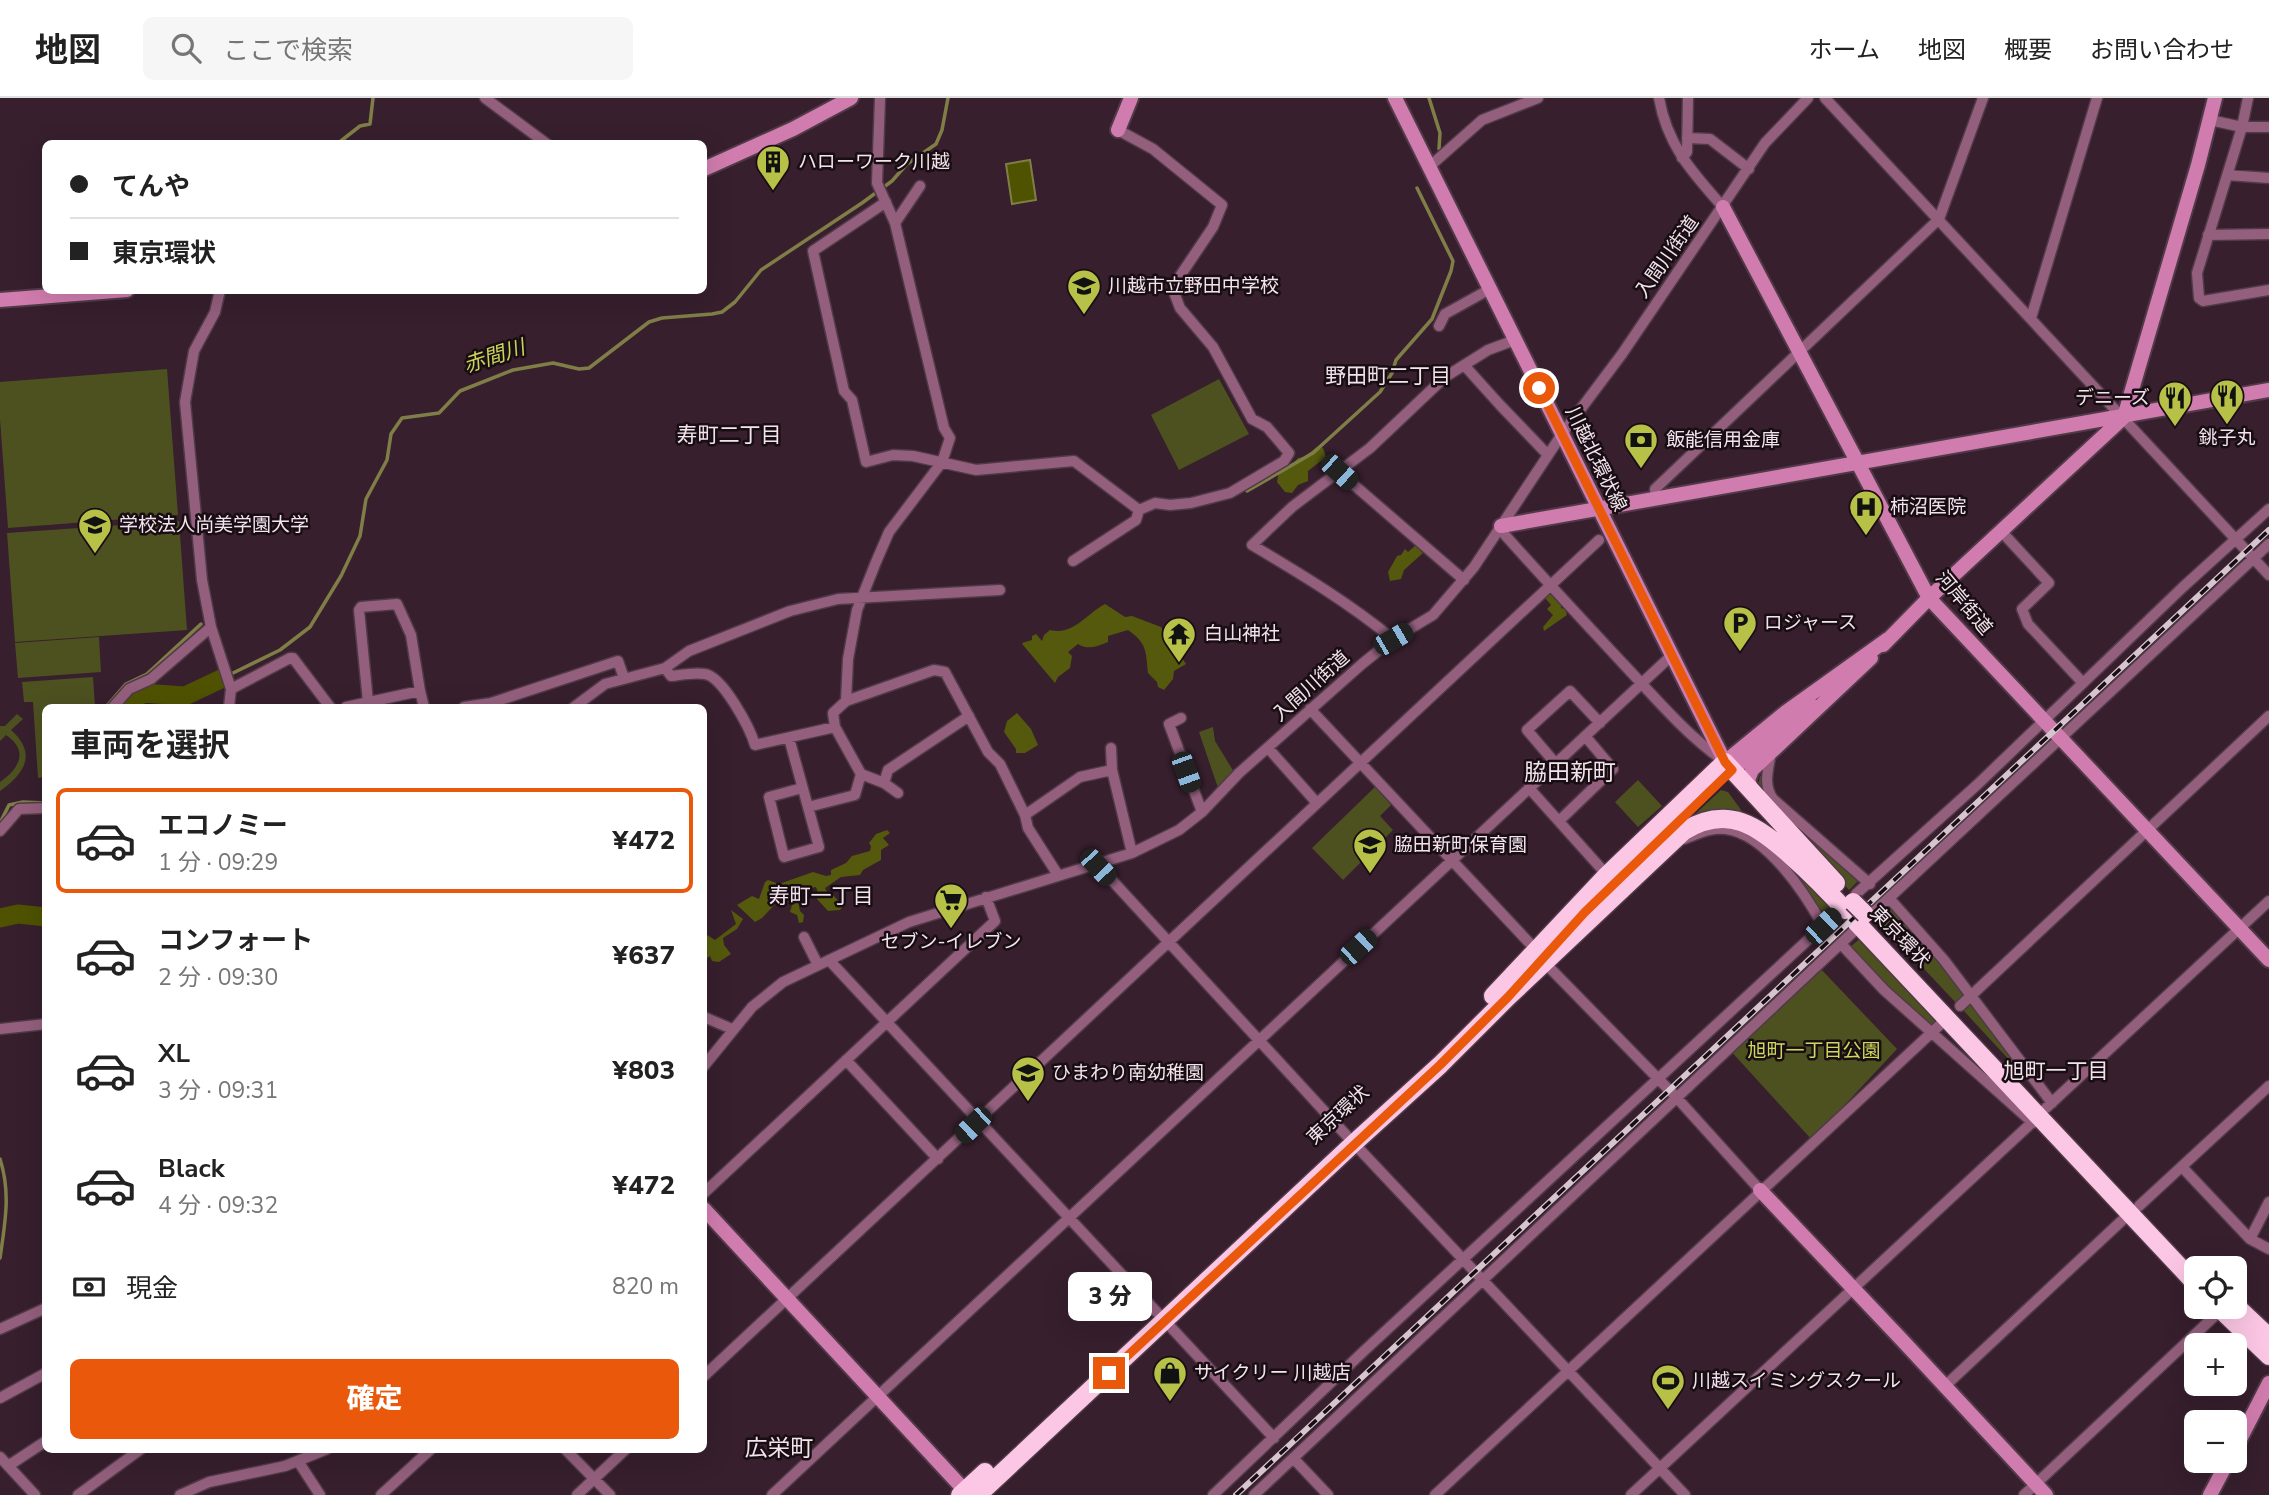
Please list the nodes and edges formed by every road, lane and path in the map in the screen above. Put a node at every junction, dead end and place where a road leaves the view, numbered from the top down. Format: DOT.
graph roads {
  1 [pos="485,98"];
  2 [pos="851,98"];
  3 [pos="880,98"];
  4 [pos="1131,98"];
  5 [pos="1395,98"];
  6 [pos="1538,98"];
  7 [pos="1659,98"];
  8 [pos="1688,98"];
  9 [pos="1808,98"];
  10 [pos="1825,98"];
  11 [pos="1983,98"];
  12 [pos="2097,98"];
  13 [pos="2215,98"];
  14 [pos="2248,98"];
  15 [pos="2210,120"];
  16 [pos="2242,127"];
  17 [pos="2269,127"];
  18 [pos="1118,130"];
  19 [pos="1687,138"];
  20 [pos="542,140"];
  21 [pos="1682,158"];
  22 [pos="1429,167"];
  23 [pos="707,168"];
  24 [pos="1749,169"];
  25 [pos="2227,176"];
  26 [pos="2269,178"];
  27 [pos="920,186"];
  28 [pos="881,193"];
  29 [pos="1723,206"];
  30 [pos="1939,219"];
  31 [pos="895,223"];
  32 [pos="2269,233"];
  33 [pos="2208,235"];
  34 [pos="1490,289"];
  35 [pos="2269,290"];
  36 [pos="76,294"];
  37 [pos="219,294"];
  38 [pos="0,300"];
  39 [pos="2031,318"];
  40 [pos="1439,326"];
  41 [pos="1516,340"];
  42 [pos="1798,353"];
  43 [pos="1464,365"];
  44 [pos="2269,390"];
  45 [pos="2124,417"];
  46 [pos="1562,433"];
  47 [pos="1548,455"];
  48 [pos="942,462"];
  49 [pos="1856,462"];
  50 [pos="1339,472"];
  51 [pos="1656,498"];
  52 [pos="1599,508"];
  53 [pos="2269,509"];
  54 [pos="1139,510"];
  55 [pos="1501,526"];
  56 [pos="2001,531"];
  57 [pos="1599,540"];
  58 [pos="2235,540"];
  59 [pos="2269,544"];
  60 [pos="2253,558"];
  61 [pos="1073,561"];
  62 [pos="2269,575"];
  63 [pos="1464,580"];
  64 [pos="1549,584"];
  65 [pos="1000,590"];
  66 [pos="863,597"];
  67 [pos="1929,598"];
  68 [pos="211,627"];
  69 [pos="1393,639"];
  70 [pos="1888,639"];
  71 [pos="1875,655"];
  72 [pos="1671,656"];
  73 [pos="665,668"];
  74 [pos="624,678"];
  75 [pos="2083,682"];
  76 [pos="1642,684"];
  77 [pos="231,689"];
  78 [pos="419,691"];
  79 [pos="846,701"];
  80 [pos="368,702"];
  81 [pos="116,704"];
  82 [pos="229,704"];
  83 [pos="328,704"];
  84 [pos="359,704"];
  85 [pos="423,704"];
  86 [pos="484,704"];
  87 [pos="579,704"];
  88 [pos="1310,709"];
  89 [pos="969,716"];
  90 [pos="2269,716"];
  91 [pos="1181,718"];
  92 [pos="2044,720"];
  93 [pos="1600,723"];
  94 [pos="835,727"];
  95 [pos="1585,736"];
  96 [pos="789,738"];
  97 [pos="2061,739"];
  98 [pos="1111,748"];
  99 [pos="1268,748"];
  100 [pos="1771,753"];
  101 [pos="1361,761"];
  102 [pos="1556,764"];
  103 [pos="1728,769"];
  104 [pos="1112,770"];
  105 [pos="862,774"];
  106 [pos="884,783"];
  107 [pos="802,788"];
  108 [pos="1530,788"];
  109 [pos="1752,792"];
  110 [pos="898,793"];
  111 [pos="1316,802"];
  112 [pos="808,807"];
  113 [pos="42,808"];
  114 [pos="1202,812"];
  115 [pos="1026,815"];
  116 [pos="1559,821"];
  117 [pos="0,831"];
  118 [pos="2147,831"];
  119 [pos="1670,845"];
  120 [pos="1132,853"];
  121 [pos="1451,860"];
  122 [pos="1097,864"];
  123 [pos="1058,875"];
  124 [pos="1607,875"];
  125 [pos="1814,877"];
  126 [pos="1870,884"];
  127 [pos="986,897"];
  128 [pos="1889,898"];
  129 [pos="2269,901"];
  130 [pos="1855,912"];
  131 [pos="1823,926"];
  132 [pos="2239,929"];
  133 [pos="804,937"];
  134 [pos="1169,942"];
  135 [pos="1842,945"];
  136 [pos="1541,956"];
  137 [pos="829,960"];
  138 [pos="2269,960"];
  139 [pos="818,965"];
  140 [pos="1972,996"];
  141 [pos="1508,997"];
  142 [pos="1960,1006"];
  143 [pos="707,1018"];
  144 [pos="1943,1021"];
  145 [pos="886,1023"];
  146 [pos="42,1024"];
  147 [pos="0,1029"];
  148 [pos="732,1029"];
  149 [pos="1930,1033"];
  150 [pos="1259,1040"];
  151 [pos="846,1060"];
  152 [pos="707,1062"];
  153 [pos="1658,1079"];
  154 [pos="2269,1086"];
  155 [pos="1676,1098"];
  156 [pos="2042,1112"];
  157 [pos="978,1120"];
  158 [pos="1350,1139"];
  159 [pos="938,1158"];
  160 [pos="2182,1167"];
  161 [pos="707,1191"];
  162 [pos="1760,1191"];
  163 [pos="2269,1202"];
  164 [pos="2134,1210"];
  165 [pos="707,1212"];
  166 [pos="1069,1218"];
  167 [pos="2250,1240"];
  168 [pos="2269,1248"];
  169 [pos="2185,1256"];
  170 [pos="1464,1259"];
  171 [pos="2184,1270"];
  172 [pos="1483,1279"];
  173 [pos="1854,1288"];
  174 [pos="786,1299"];
  175 [pos="42,1310"];
  176 [pos="1161,1316"];
  177 [pos="2214,1319"];
  178 [pos="2235,1319"];
  179 [pos="2242,1319"];
  180 [pos="0,1329"];
  181 [pos="2269,1337"];
  182 [pos="2269,1356"];
  183 [pos="1570,1371"];
  184 [pos="707,1373"];
  185 [pos="42,1375"];
  186 [pos="2269,1383"];
  187 [pos="1945,1386"];
  188 [pos="877,1396"];
  189 [pos="0,1398"];
  190 [pos="2247,1426"];
  191 [pos="1274,1438"];
  192 [pos="42,1444"];
  193 [pos="136,1453"];
  194 [pos="293,1453"];
  195 [pos="317,1453"];
  196 [pos="427,1453"];
  197 [pos="569,1453"];
  198 [pos="622,1453"];
  199 [pos="0,1457"];
  200 [pos="1294,1459"];
  201 [pos="296,1462"];
  202 [pos="8,1466"];
  203 [pos="1660,1468"];
  204 [pos="2222,1473"];
  205 [pos="595,1479"];
  206 [pos="2041,1490"];
  207 [pos="968,1494"];
  208 [pos="35,1495"];
  209 [pos="78,1495"];
  210 [pos="180,1495"];
  211 [pos="320,1495"];
  212 [pos="381,1495"];
  213 [pos="577,1495"];
  214 [pos="610,1495"];
  215 [pos="772,1495"];
  216 [pos="1213,1495"];
  217 [pos="1254,1495"];
  218 [pos="1328,1495"];
  219 [pos="1435,1495"];
  220 [pos="1631,1495"];
  221 [pos="1685,1495"];
  222 [pos="2024,1495"];
  223 [pos="2210,1495"];
  1 -- 20 [label="street"];
  2 -- 23 [label="street"];
  3 -- 28 [label="street"];
  4 -- 18 [label="street"];
  5 -- 22 [label="street, 川越北環状線"];
  6 -- 22 [label="street"];
  7 -- 21 [label="street, 河岸街道"];
  8 -- 19 [label="street"];
  9 -- 24 [label="street, 入間川街道"];
  10 -- 30 [label="street"];
  11 -- 30 [label="street"];
  12 -- 39 [label="street"];
  13 -- 15 [label="street"];
  14 -- 16 [label="street"];
  15 -- 16 [label="street"];
  15 -- 45 [label="street"];
  16 -- 17 [label="street"];
  16 -- 25 [label="street"];
  18 -- 54 [label="street"];
  19 -- 21 [label="street"];
  19 -- 24 [label="street"];
  21 -- 29 [label="street, 河岸街道"];
  22 -- 34 [label="street, 川越北環状線"];
  24 -- 29 [label="street, 入間川街道"];
  25 -- 26 [label="street"];
  25 -- 33 [label="street"];
  27 -- 31 [label="street"];
  28 -- 31 [label="street"];
  28 -- 48 [label="street"];
  29 -- 42 [label="street, 河岸街道"];
  29 -- 46 [label="street, 入間川街道"];
  30 -- 39 [label="street"];
  30 -- 42 [label="street"];
  31 -- 48 [label="street"];
  32 -- 33 [label="street"];
  33 -- 35 [label="street"];
  34 -- 40 [label="street"];
  34 -- 41 [label="street, 川越北環状線"];
  36 -- 38 [label="street"];
  37 -- 68 [label="street"];
  39 -- 45 [label="street"];
  41 -- 43 [label="street"];
  41 -- 46 [label="street, 川越北環状線"];
  42 -- 49 [label="street, 河岸街道"];
  42 -- 51 [label="street"];
  43 -- 47 [label="street"];
  43 -- 50 [label="street"];
  44 -- 45 [label="street"];
  45 -- 49 [label="street"];
  45 -- 56 [label="street"];
  45 -- 58 [label="street"];
  46 -- 47 [label="street, 入間川街道"];
  46 -- 52 [label="street, 川越北環状線"];
  47 -- 55 [label="street, 入間川街道"];
  48 -- 54 [label="street"];
  48 -- 66 [label="street"];
  49 -- 51 [label="street"];
  49 -- 67 [label="street, 河岸街道"];
  50 -- 63 [label="street"];
  50 -- 69 [label="street"];
  51 -- 52 [label="street"];
  52 -- 55 [label="street"];
  52 -- 72 [label="street, 川越北環状線"];
  53 -- 58 [label="street"];
  54 -- 61 [label="street"];
  55 -- 63 [label="street, 入間川街道"];
  55 -- 64 [label="street"];
  56 -- 67 [label="street"];
  56 -- 75 [label="street"];
  57 -- 64 [label="street"];
  58 -- 60 [label="street"];
  58 -- 75 [label="street"];
  59 -- 60 [label="street"];
  60 -- 62 [label="street"];
  60 -- 97 [label="street"];
  63 -- 69 [label="street, 入間川街道"];
  64 -- 76 [label="street"];
  64 -- 101 [label="street"];
  65 -- 66 [label="street"];
  66 -- 73 [label="street"];
  66 -- 79 [label="street"];
  67 -- 70 [label="street"];
  67 -- 92 [label="street, 河岸街道"];
  68 -- 77 [label="street"];
  68 -- 81 [label="street"];
  69 -- 88 [label="street, 入間川街道"];
  70 -- 71 [label="street"];
  70 -- 103 [label="street"];
  71 -- 100 [label="street"];
  71 -- 103 [label="street"];
  72 -- 76 [label="street"];
  72 -- 103 [label="street, 川越北環状線"];
  73 -- 74 [label="street"];
  73 -- 96 [label="street"];
  74 -- 86 [label="street"];
  74 -- 87 [label="street"];
  75 -- 92 [label="street"];
  76 -- 93 [label="street"];
  76 -- 103 [label="street"];
  77 -- 82 [label="street"];
  77 -- 83 [label="street"];
  78 -- 80 [label="street"];
  78 -- 80 [label="street"];
  78 -- 85 [label="street"];
  79 -- 89 [label="street"];
  79 -- 94 [label="street"];
  80 -- 84 [label="street"];
  88 -- 99 [label="street, 入間川街道"];
  88 -- 101 [label="street"];
  89 -- 106 [label="street"];
  89 -- 115 [label="street"];
  90 -- 118 [label="street"];
  91 -- 114 [label="street"];
  92 -- 97 [label="street, 河岸街道"];
  92 -- 126 [label="street"];
  93 -- 95 [label="street"];
  93 -- 102 [label="street"];
  94 -- 96 [label="street"];
  94 -- 105 [label="street"];
  95 -- 102 [label="street"];
  95 -- 116 [label="street"];
  96 -- 107 [label="street"];
  97 -- 118 [label="street, 河岸街道"];
  97 -- 128 [label="street"];
  98 -- 104 [label="street"];
  99 -- 111 [label="street"];
  99 -- 114 [label="street, 入間川街道"];
  100 -- 109 [label="street"];
  100 -- 126 [label="street"];
  101 -- 111 [label="street"];
  101 -- 121 [label="street"];
  102 -- 108 [label="street"];
  103 -- 109 [label="highway, 東京環状"];
  103 -- 124 [label="highway, 東京環状"];
  103 -- 125 [label="highway"];
  103 -- 141 [label="highway, 東京環状"];
  104 -- 115 [label="street"];
  104 -- 120 [label="street"];
  105 -- 106 [label="street"];
  105 -- 112 [label="street"];
  106 -- 110 [label="street"];
  107 -- 112 [label="street"];
  107 -- 112 [label="street"];
  108 -- 116 [label="street"];
  108 -- 121 [label="street"];
  109 -- 130 [label="highway, 東京環状"];
  111 -- 134 [label="street"];
  113 -- 117 [label="street"];
  114 -- 120 [label="street, 入間川街道"];
  115 -- 123 [label="street"];
  116 -- 124 [label="street"];
  118 -- 132 [label="street, 河岸街道"];
  118 -- 140 [label="street"];
  119 -- 125 [label="highway, 東京環状"];
  119 -- 131 [label="street"];
  119 -- 136 [label="highway, 東京環状"];
  120 -- 122 [label="street, 入間川街道"];
  121 -- 136 [label="street"];
  121 -- 150 [label="street"];
  122 -- 123 [label="street, 入間川街道"];
  122 -- 134 [label="street"];
  123 -- 127 [label="street, 入間川街道"];
  124 -- 136 [label="highway, 東京環状"];
  125 -- 130 [label="highway, 東京環状"];
  126 -- 130 [label="street"];
  127 -- 137 [label="street, 入間川街道"];
  127 -- 145 [label="street"];
  128 -- 130 [label="street"];
  128 -- 140 [label="street"];
  129 -- 132 [label="street"];
  130 -- 131 [label="street"];
  130 -- 135 [label="street"];
  130 -- 156 [label="highway, 東京環状"];
  131 -- 153 [label="street"];
  132 -- 138 [label="street, 河岸街道"];
  132 -- 156 [label="street"];
  133 -- 139 [label="street"];
  134 -- 150 [label="street"];
  134 -- 157 [label="street"];
  135 -- 149 [label="street"];
  135 -- 155 [label="street"];
  136 -- 141 [label="highway, 東京環状"];
  136 -- 153 [label="street"];
  136 -- 158 [label="highway, 東京環状"];
  137 -- 139 [label="street, 入間川街道"];
  137 -- 145 [label="street"];
  139 -- 148 [label="street, 入間川街道"];
  140 -- 142 [label="street"];
  140 -- 156 [label="street"];
  141 -- 158 [label="highway, 東京環状"];
  143 -- 148 [label="street"];
  144 -- 149 [label="street"];
  145 -- 151 [label="street"];
  145 -- 157 [label="street"];
  146 -- 147 [label="street"];
  148 -- 152 [label="street, 入間川街道"];
  149 -- 156 [label="street"];
  149 -- 162 [label="street"];
  150 -- 158 [label="street"];
  150 -- 166 [label="street"];
  151 -- 159 [label="street"];
  151 -- 161 [label="street"];
  153 -- 155 [label="street"];
  153 -- 170 [label="street"];
  154 -- 160 [label="street"];
  155 -- 162 [label="street"];
  155 -- 172 [label="street"];
  156 -- 164 [label="highway, 東京環状"];
  156 -- 173 [label="street"];
  157 -- 159 [label="street"];
  157 -- 166 [label="street"];
  158 -- 170 [label="street"];
  158 -- 176 [label="highway, 東京環状"];
  159 -- 174 [label="street"];
  160 -- 164 [label="street"];
  160 -- 167 [label="street"];
  162 -- 173 [label="street"];
  162 -- 183 [label="street"];
  163 -- 167 [label="street"];
  164 -- 169 [label="highway, 東京環状"];
  164 -- 171 [label="highway, 東京環状"];
  164 -- 187 [label="street"];
  165 -- 174 [label="street"];
  166 -- 176 [label="street"];
  166 -- 188 [label="street"];
  167 -- 168 [label="street"];
  170 -- 172 [label="street"];
  170 -- 191 [label="street"];
  172 -- 183 [label="street"];
  172 -- 200 [label="street"];
  173 -- 187 [label="street"];
  173 -- 203 [label="street"];
  174 -- 184 [label="street"];
  174 -- 188 [label="street"];
  175 -- 180 [label="street"];
  176 -- 191 [label="street"];
  176 -- 207 [label="highway, 東京環状"];
  177 -- 206 [label="street"];
  178 -- 182 [label="highway"];
  179 -- 181 [label="highway"];
  183 -- 203 [label="street"];
  183 -- 219 [label="street"];
  185 -- 189 [label="street"];
  186 -- 190 [label="street"];
  187 -- 206 [label="street"];
  188 -- 207 [label="street"];
  188 -- 215 [label="street"];
  191 -- 216 [label="street"];
  192 -- 202 [label="street"];
  193 -- 209 [label="street"];
  194 -- 201 [label="street"];
  195 -- 201 [label="street"];
  196 -- 212 [label="street"];
  197 -- 205 [label="street"];
  198 -- 205 [label="street"];
  199 -- 202 [label="street"];
  200 -- 217 [label="street"];
  200 -- 218 [label="street"];
  201 -- 210 [label="street"];
  201 -- 211 [label="street"];
  202 -- 208 [label="street"];
  203 -- 220 [label="street"];
  203 -- 221 [label="street"];
  204 -- 223 [label="street"];
  205 -- 213 [label="street"];
  205 -- 214 [label="street"];
  206 -- 222 [label="street"];
}
